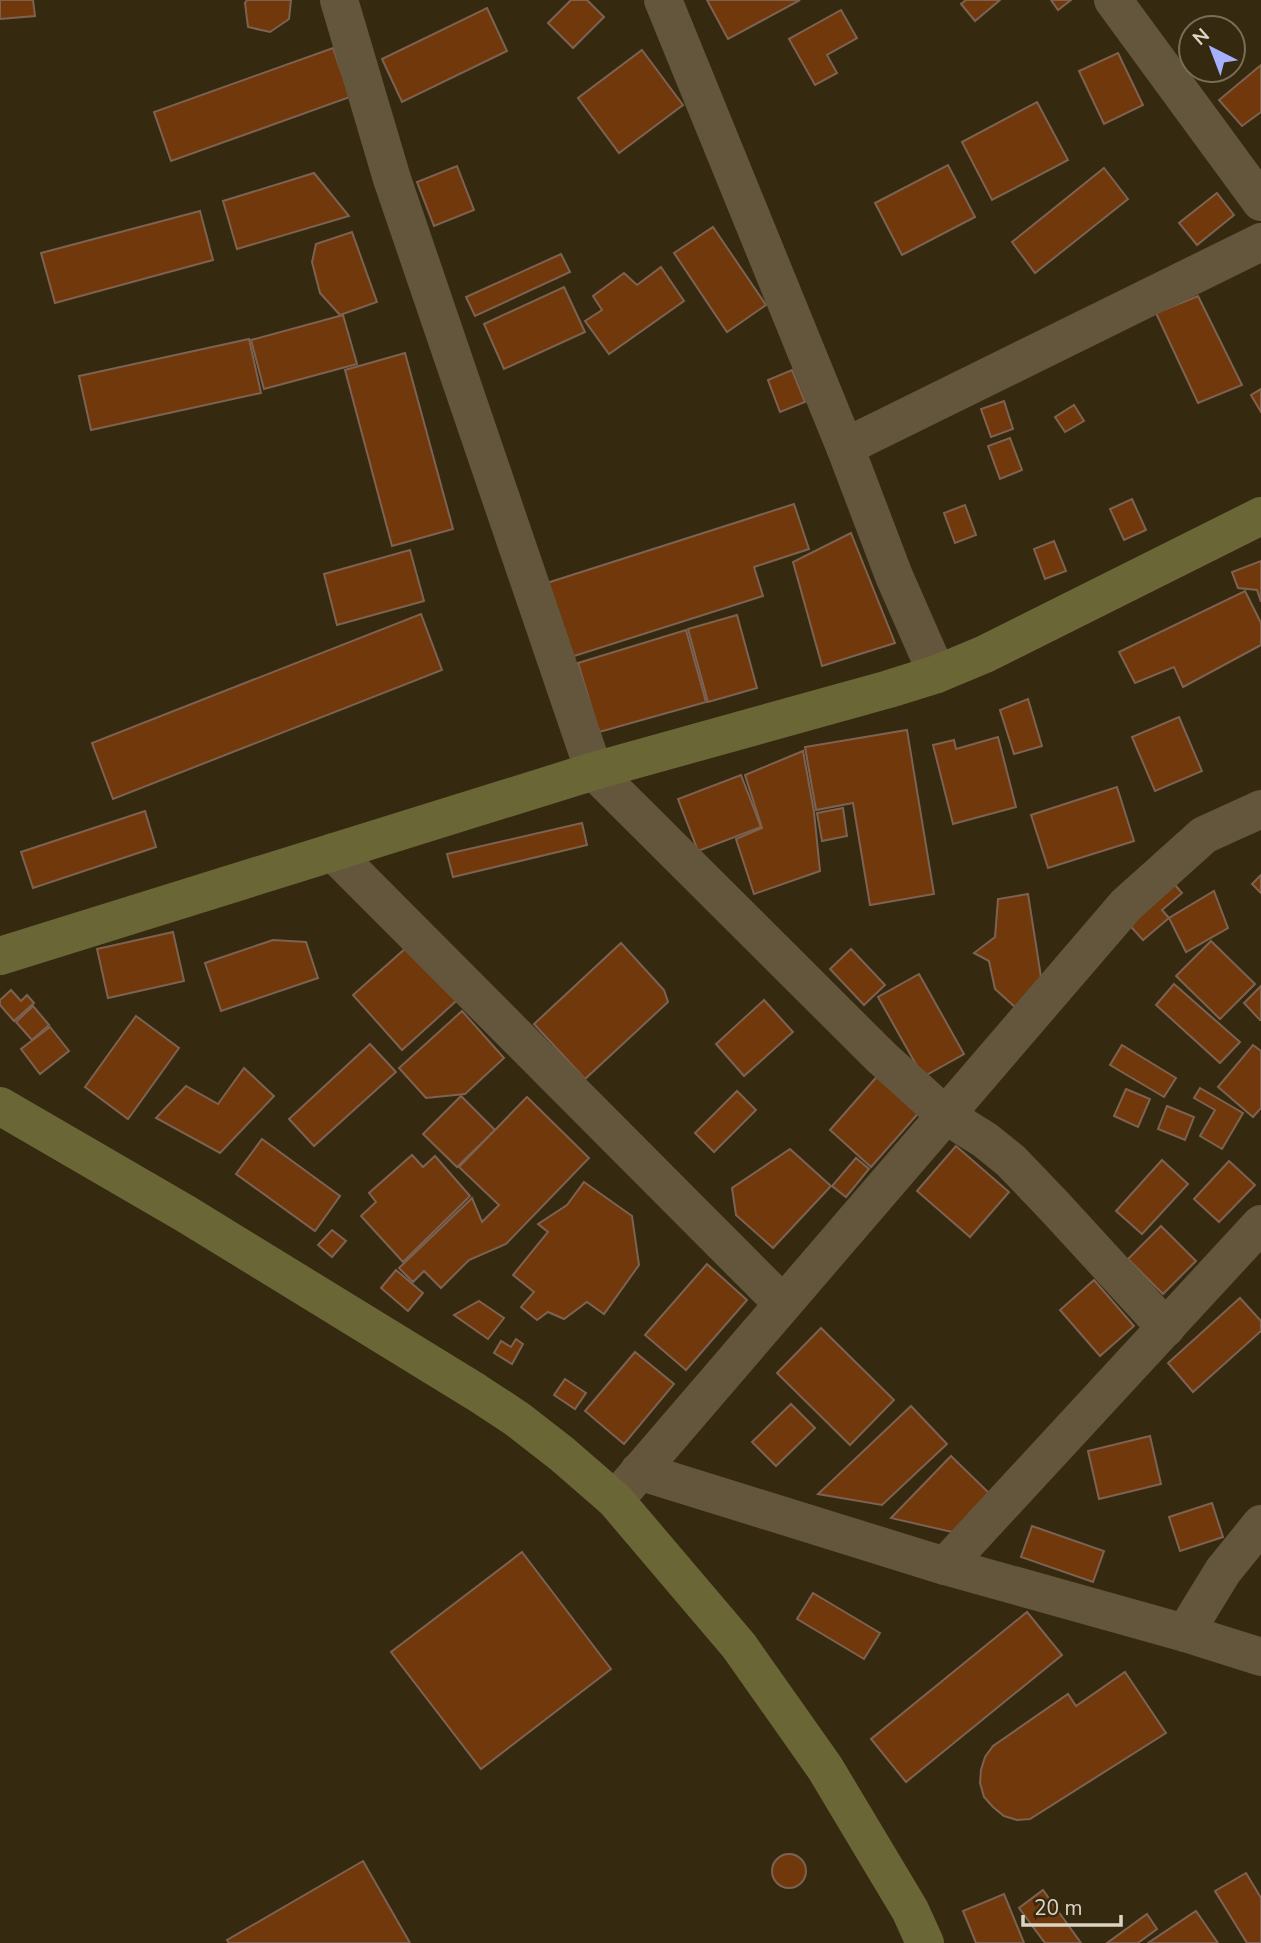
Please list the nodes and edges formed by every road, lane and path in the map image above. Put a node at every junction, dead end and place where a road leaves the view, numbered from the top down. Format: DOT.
graph roads {
  1 [pos="339,0"];
  2 [pos="663,0"];
  3 [pos="1113,0"];
  4 [pos="1261,202"];
  5 [pos="1261,242"];
  6 [pos="845,447"];
  7 [pos="1261,516"];
  8 [pos="937,674"];
  9 [pos="594,771"];
  10 [pos="1261,809"];
  11 [pos="333,852"];
  12 [pos="0,956"];
  13 [pos="0,1106"];
  14 [pos="945,1115"];
  15 [pos="1261,1224"];
  16 [pos="783,1304"];
  17 [pos="1166,1328"];
  18 [pos="639,1471"];
  19 [pos="615,1500"];
  20 [pos="1261,1524"];
  21 [pos="945,1566"];
  22 [pos="1185,1633"];
  23 [pos="1261,1657"];
  24 [pos="925,1943"];
  1 -- 9 [label="street"];
  2 -- 6 [label="street"];
  3 -- 4 [label="street"];
  5 -- 6 [label="street"];
  6 -- 8 [label="street"];
  7 -- 8 [label="main road"];
  8 -- 9 [label="main road"];
  9 -- 11 [label="main road"];
  9 -- 14 [label="street"];
  10 -- 14 [label="street"];
  11 -- 12 [label="main road"];
  11 -- 16 [label="street"];
  13 -- 19 [label="main road"];
  14 -- 16 [label="street"];
  14 -- 17 [label="street"];
  15 -- 17 [label="street"];
  16 -- 18 [label="street"];
  17 -- 21 [label="street"];
  18 -- 19 [label="street"];
  18 -- 21 [label="street"];
  19 -- 24 [label="main road"];
  20 -- 22 [label="street"];
  21 -- 22 [label="street"];
  22 -- 23 [label="street"];
}
